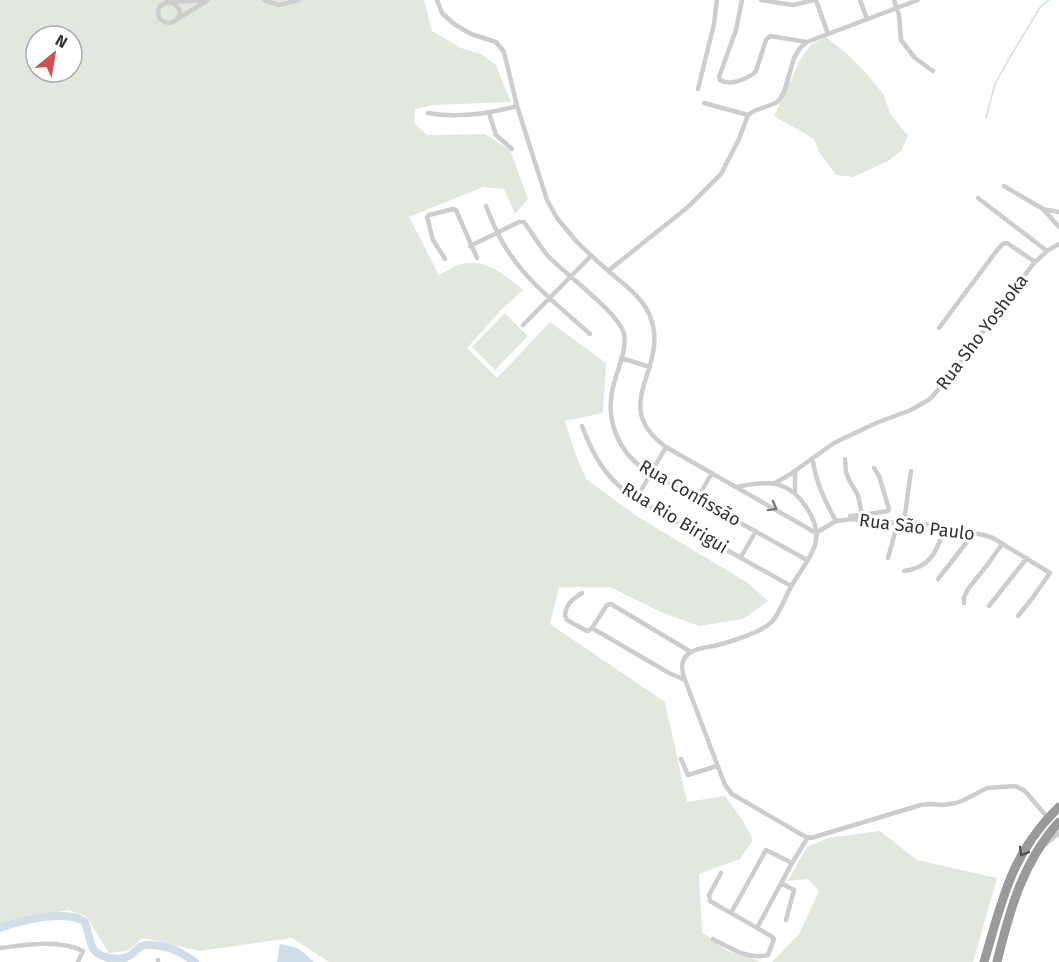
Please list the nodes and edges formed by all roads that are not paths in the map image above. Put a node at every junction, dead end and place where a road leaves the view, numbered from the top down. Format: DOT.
graph roads {
  1 [pos="208,0"];
  2 [pos="264,0"];
  3 [pos="298,0"];
  4 [pos="437,0"];
  5 [pos="717,0"];
  6 [pos="741,0"];
  7 [pos="761,0"];
  8 [pos="815,0"];
  9 [pos="860,0"];
  10 [pos="894,0"];
  11 [pos="918,0"];
  12 [pos="772,1"];
  13 [pos="171,2"];
  14 [pos="897,8"];
  15 [pos="178,19"];
  16 [pos="867,19"];
  17 [pos="828,34"];
  18 [pos="807,42"];
  19 [pos="933,71"];
  20 [pos="698,88"];
  21 [pos="704,103"];
  22 [pos="517,106"];
  23 [pos="428,113"];
  24 [pos="489,113"];
  25 [pos="748,115"];
  26 [pos="512,149"];
  27 [pos="1004,186"];
  28 [pos="978,198"];
  29 [pos="486,206"];
  30 [pos="1043,209"];
  31 [pos="1059,212"];
  32 [pos="1059,227"];
  33 [pos="497,233"];
  34 [pos="1059,244"];
  35 [pos="470,246"];
  36 [pos="1047,250"];
  37 [pos="591,256"];
  38 [pos="477,258"];
  39 [pos="445,259"];
  40 [pos="1035,262"];
  41 [pos="608,271"];
  42 [pos="570,277"];
  43 [pos="550,298"];
  44 [pos="523,326"];
  45 [pos="939,328"];
  46 [pos="590,334"];
  47 [pos="621,358"];
  48 [pos="650,367"];
  49 [pos="582,426"];
  50 [pos="666,447"];
  51 [pos="845,459"];
  52 [pos="813,462"];
  53 [pos="874,468"];
  54 [pos="795,471"];
  55 [pos="911,471"];
  56 [pos="652,473"];
  57 [pos="712,473"];
  58 [pos="775,483"];
  59 [pos="737,487"];
  60 [pos="795,493"];
  61 [pos="636,498"];
  62 [pos="698,499"];
  63 [pos="862,515"];
  64 [pos="846,519"];
  65 [pos="836,521"];
  66 [pos="901,522"];
  67 [pos="815,523"];
  68 [pos="808,527"];
  69 [pos="945,529"];
  70 [pos="756,531"];
  71 [pos="816,533"];
  72 [pos="974,533"];
  73 [pos="1002,544"];
  74 [pos="741,557"];
  75 [pos="888,558"];
  76 [pos="1027,558"];
  77 [pos="807,560"];
  78 [pos="904,571"];
  79 [pos="939,579"];
  80 [pos="791,586"];
  81 [pos="582,593"];
  82 [pos="964,603"];
  83 [pos="989,606"];
  84 [pos="1018,616"];
  85 [pos="592,628"];
  86 [pos="691,652"];
  87 [pos="685,680"];
  88 [pos="681,759"];
  89 [pos="717,766"];
  90 [pos="1059,807"];
  91 [pos="1048,818"];
  92 [pos="1059,822"];
  93 [pos="1059,833"];
  94 [pos="808,837"];
  95 [pos="1037,852"];
  96 [pos="792,863"];
  97 [pos="721,873"];
  98 [pos="782,883"];
  99 [pos="731,913"];
  100 [pos="786,920"];
  101 [pos="757,928"];
  102 [pos="713,939"];
  103 [pos="0,948"];
  104 [pos="78,962"];
  105 [pos="984,962"];
  106 [pos="997,962"];
  1 -- 13 [label="street"];
  1 -- 15 [label="street"];
  2 -- 3 [label="street"];
  4 -- 22 [label="street"];
  5 -- 20 [label="street"];
  6 -- 18 [label="street"];
  7 -- 12 [label="street"];
  8 -- 12 [label="street"];
  8 -- 17 [label="street"];
  9 -- 16 [label="street"];
  10 -- 14 [label="street"];
  11 -- 14 [label="street"];
  13 -- 15 [label="street"];
  13 -- 15 [label="street"];
  14 -- 16 [label="street"];
  14 -- 19 [label="street"];
  16 -- 17 [label="street"];
  17 -- 18 [label="street"];
  18 -- 25 [label="street"];
  21 -- 25 [label="street"];
  22 -- 24 [label="street"];
  22 -- 37 [label="street"];
  23 -- 24 [label="street"];
  24 -- 26 [label="street"];
  25 -- 41 [label="street"];
  27 -- 30 [label="street"];
  28 -- 36 [label="street"];
  29 -- 33 [label="street"];
  30 -- 31 [label="street"];
  30 -- 32 [label="street"];
  33 -- 35 [label="street"];
  33 -- 42 [label="street, Rua Confissão"];
  33 -- 43 [label="street"];
  34 -- 36 [label="street, Rua Sho Yoshoka"];
  35 -- 38 [label="street"];
  35 -- 39 [label="street"];
  36 -- 40 [label="street, Rua Sho Yoshoka"];
  37 -- 41 [label="street"];
  37 -- 42 [label="street"];
  40 -- 45 [label="street"];
  40 -- 54 [label="street, Rua Sho Yoshoka"];
  41 -- 48 [label="street"];
  42 -- 43 [label="street"];
  42 -- 47 [label="street, Rua Confissão"];
  43 -- 44 [label="street"];
  43 -- 46 [label="street"];
  47 -- 48 [label="street"];
  47 -- 56 [label="street, Rua Confissão"];
  48 -- 50 [label="street"];
  49 -- 61 [label="street, Rua Rio Birigui"];
  50 -- 56 [label="street"];
  50 -- 57 [label="street"];
  51 -- 63 [label="street"];
  52 -- 65 [label="street"];
  53 -- 63 [label="street"];
  54 -- 58 [label="street, Rua Sho Yoshoka"];
  54 -- 60 [label="street"];
  55 -- 66 [label="street"];
  56 -- 61 [label="street"];
  56 -- 62 [label="street, Rua Confissão"];
  57 -- 59 [label="street"];
  57 -- 62 [label="street"];
  58 -- 59 [label="street"];
  58 -- 60 [label="street"];
  59 -- 68 [label="street, one-way"];
  60 -- 67 [label="street"];
  61 -- 74 [label="street, Rua Rio Birigui"];
  62 -- 70 [label="street, Rua Confissão"];
  63 -- 64 [label="street"];
  64 -- 65 [label="street, Rua São Paulo"];
  64 -- 66 [label="street, Rua São Paulo"];
  65 -- 71 [label="street, Rua São Paulo"];
  66 -- 69 [label="street, Rua São Paulo"];
  66 -- 75 [label="street"];
  67 -- 68 [label="street"];
  67 -- 71 [label="street"];
  68 -- 71 [label="street"];
  69 -- 72 [label="street, Rua São Paulo"];
  69 -- 78 [label="street"];
  70 -- 74 [label="street"];
  70 -- 77 [label="street, Rua Confissão"];
  71 -- 77 [label="street"];
  72 -- 73 [label="street, Rua São Paulo"];
  72 -- 79 [label="street"];
  73 -- 76 [label="street, Rua São Paulo"];
  73 -- 82 [label="street"];
  74 -- 80 [label="street, Rua Rio Birigui"];
  76 -- 83 [label="street"];
  76 -- 84 [label="street, Rua São Paulo"];
  77 -- 80 [label="street"];
  80 -- 86 [label="street"];
  81 -- 85 [label="street"];
  85 -- 86 [label="street"];
  85 -- 87 [label="street"];
  86 -- 87 [label="street"];
  87 -- 89 [label="street"];
  88 -- 89 [label="street"];
  89 -- 94 [label="street"];
  90 -- 91 [label="highway"];
  91 -- 94 [label="street"];
  91 -- 105 [label="highway, one-way"];
  92 -- 95 [label="highway"];
  93 -- 95 [label="street"];
  94 -- 96 [label="street"];
  95 -- 106 [label="highway"];
  96 -- 98 [label="street"];
  96 -- 99 [label="street"];
  97 -- 99 [label="street"];
  98 -- 100 [label="street"];
  98 -- 101 [label="street"];
  99 -- 101 [label="street"];
  101 -- 102 [label="street"];
  103 -- 104 [label="street"];
}
